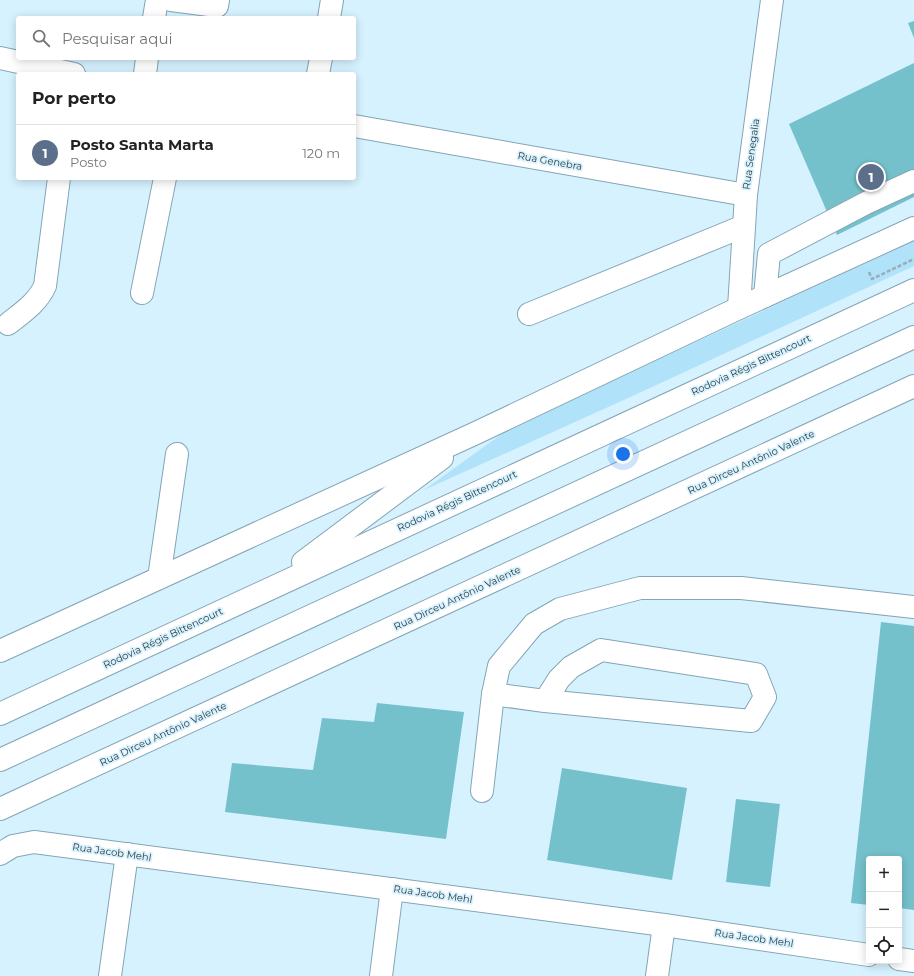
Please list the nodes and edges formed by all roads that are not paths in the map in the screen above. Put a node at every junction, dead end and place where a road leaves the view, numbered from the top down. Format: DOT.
graph roads {
  1 [pos="157,0"];
  2 [pos="171,0"];
  3 [pos="218,0"];
  4 [pos="332,0"];
  5 [pos="772,0"];
  6 [pos="154,16"];
  7 [pos="329,16"];
  8 [pos="0,58"];
  9 [pos="148,60"];
  10 [pos="321,60"];
  11 [pos="65,72"];
  12 [pos="145,72"];
  13 [pos="318,72"];
  14 [pos="356,126"];
  15 [pos="59,180"];
  16 [pos="165,180"];
  17 [pos="914,181"];
  18 [pos="746,195"];
  19 [pos="744,226"];
  20 [pos="914,228"];
  21 [pos="914,290"];
  22 [pos="142,293"];
  23 [pos="765,296"];
  24 [pos="739,308"];
  25 [pos="529,314"];
  26 [pos="8,324"];
  27 [pos="914,337"];
  28 [pos="914,386"];
  29 [pos="476,433"];
  30 [pos="177,454"];
  31 [pos="159,578"];
  32 [pos="269,588"];
  33 [pos="914,607"];
  34 [pos="0,651"];
  35 [pos="493,694"];
  36 [pos="545,701"];
  37 [pos="0,714"];
  38 [pos="0,760"];
  39 [pos="482,791"];
  40 [pos="0,810"];
  41 [pos="0,854"];
  42 [pos="127,854"];
  43 [pos="392,889"];
  44 [pos="664,925"];
  45 [pos="866,955"];
  46 [pos="902,959"];
  47 [pos="914,961"];
  48 [pos="110,976"];
  49 [pos="380,976"];
  50 [pos="657,976"];
  1 -- 6 [label="main road"];
  2 -- 3 [label="main road"];
  4 -- 7 [label="main road"];
  5 -- 18 [label="main road, Rua Senegalia"];
  8 -- 11 [label="main road"];
  9 -- 12 [label="main road"];
  10 -- 13 [label="main road"];
  14 -- 18 [label="main road, Rua Genebra"];
  15 -- 26 [label="main road"];
  16 -- 22 [label="main road"];
  17 -- 23 [label="main road"];
  18 -- 19 [label="main road, Rua Senegalia"];
  19 -- 24 [label="main road, Rua Senegalia"];
  19 -- 25 [label="main road"];
  20 -- 23 [label="main road"];
  21 -- 32 [label="main road, Rodovia Régis Bittencourt"];
  23 -- 24 [label="main road"];
  24 -- 29 [label="main road"];
  27 -- 38 [label="main road"];
  28 -- 40 [label="main road, Rua Dirceu Antônio Valente"];
  29 -- 31 [label="main road"];
  29 -- 32 [label="main road"];
  30 -- 31 [label="main road"];
  31 -- 34 [label="main road"];
  32 -- 37 [label="main road, Rodovia Régis Bittencourt"];
  33 -- 35 [label="main road"];
  35 -- 36 [label="main road"];
  35 -- 39 [label="main road"];
  36 -- 36 [label="main road"];
  41 -- 42 [label="main road, Rua Jacob Mehl"];
  42 -- 43 [label="main road, Rua Jacob Mehl"];
  42 -- 48 [label="main road"];
  43 -- 44 [label="main road, Rua Jacob Mehl"];
  43 -- 49 [label="main road"];
  44 -- 45 [label="main road, Rua Jacob Mehl"];
  44 -- 50 [label="main road"];
  46 -- 47 [label="main road"];
}
